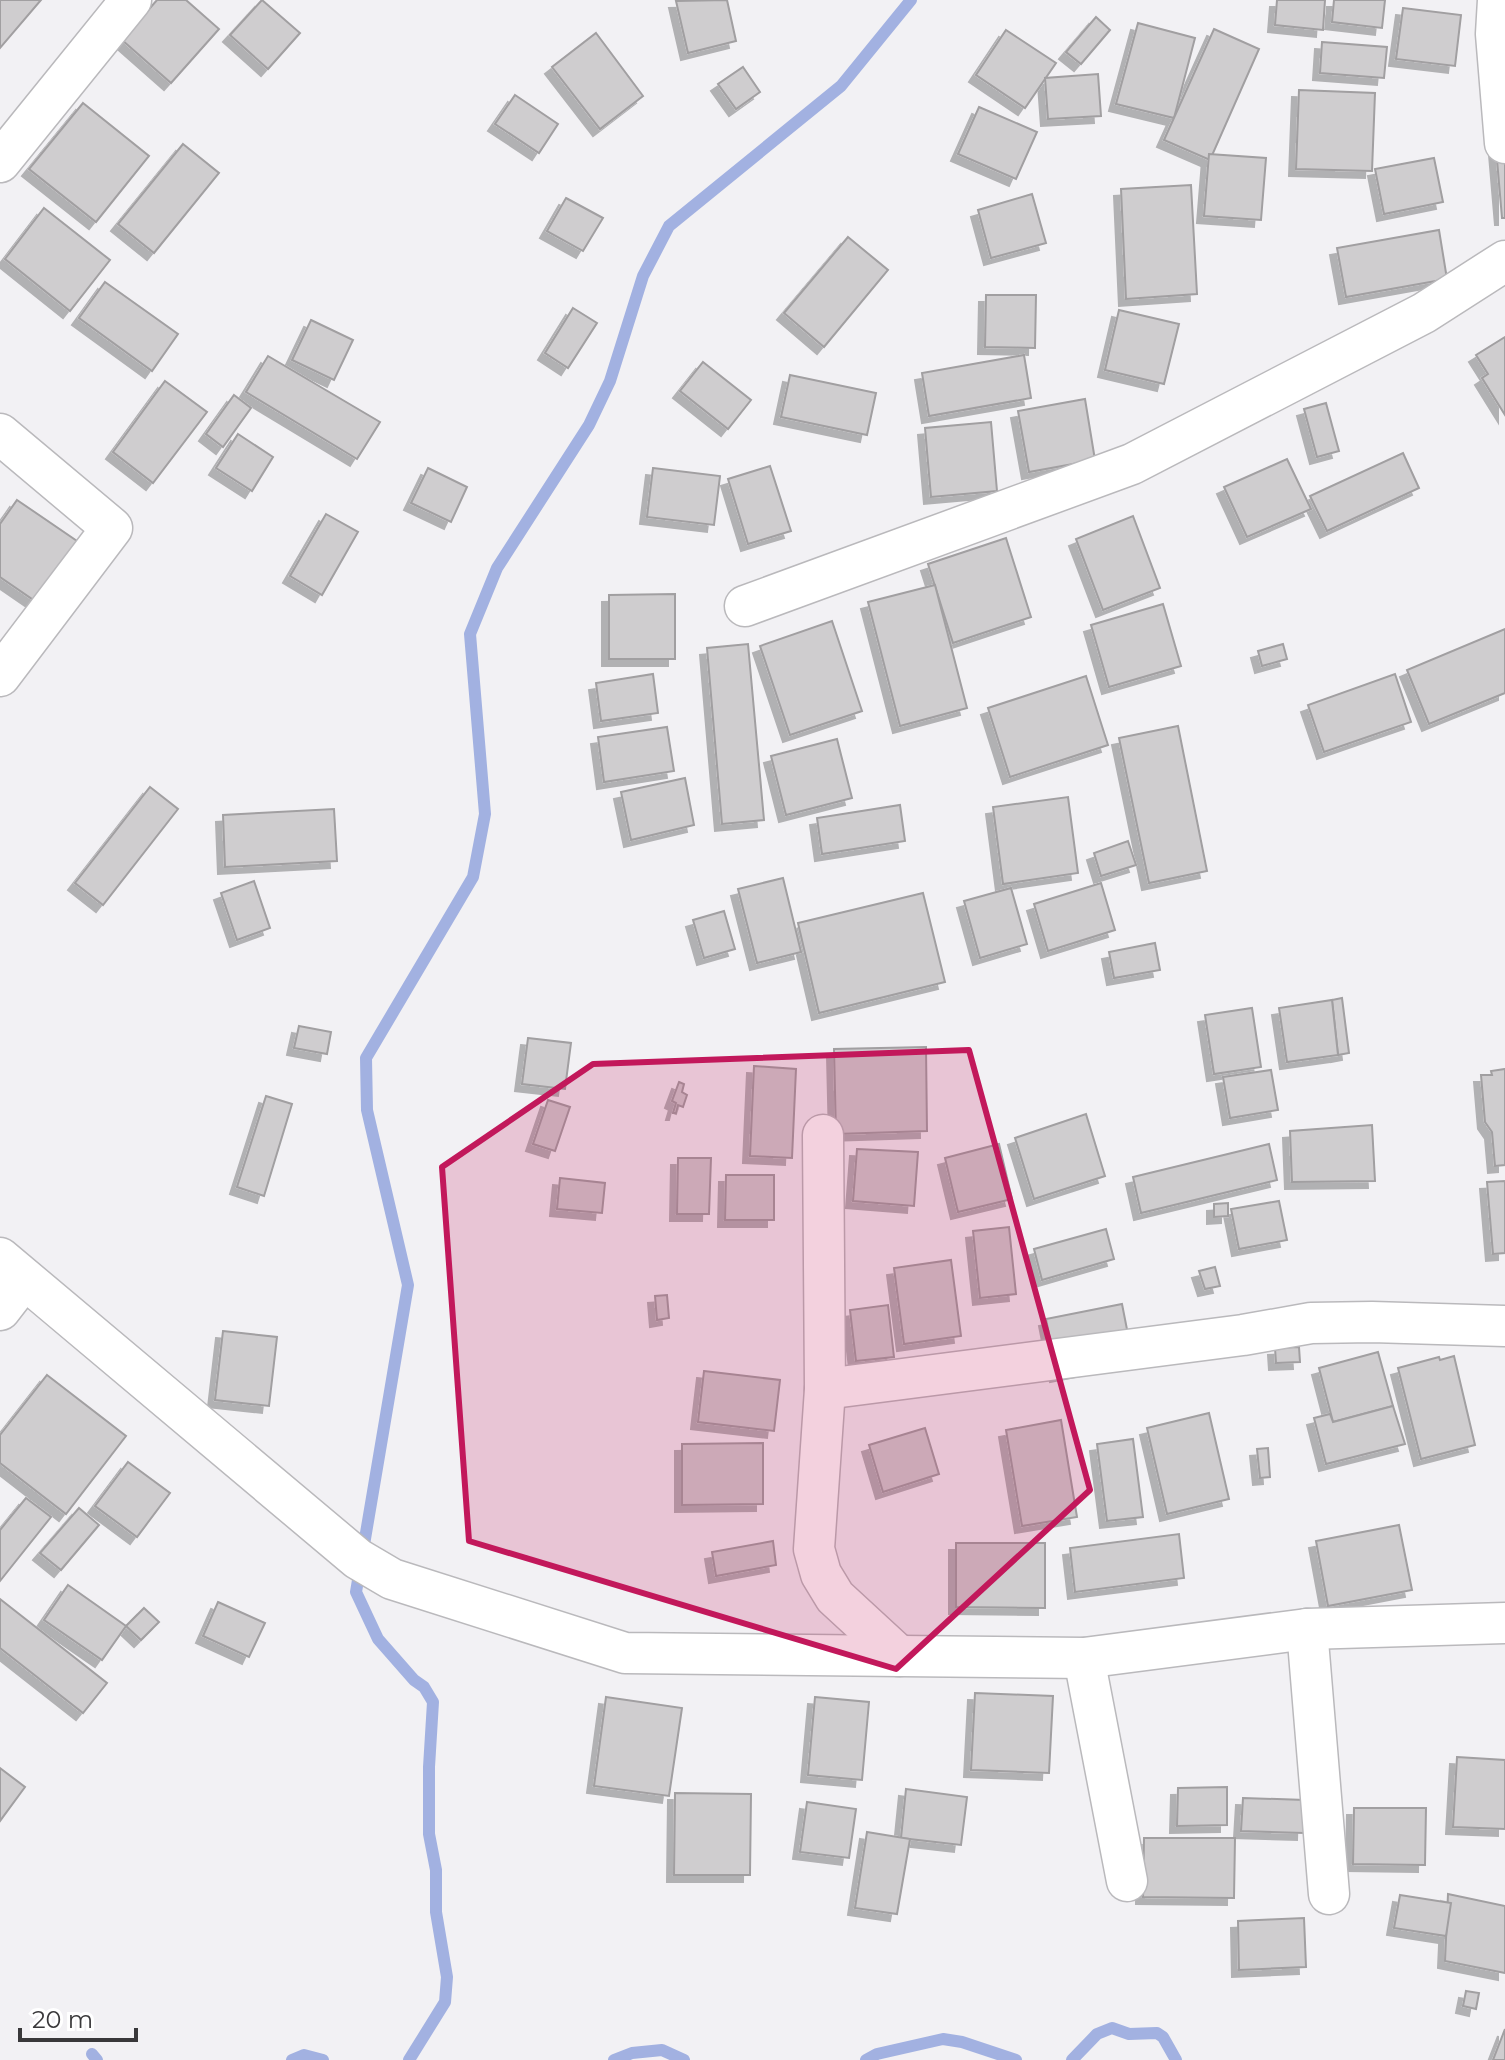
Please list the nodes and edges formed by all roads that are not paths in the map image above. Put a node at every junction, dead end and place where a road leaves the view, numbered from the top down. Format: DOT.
graph roads {
  1 [pos="131,0"];
  2 [pos="1498,0"];
  3 [pos="1505,143"];
  4 [pos="0,162"];
  5 [pos="1505,261"];
  6 [pos="0,434"];
  7 [pos="745,606"];
  8 [pos="0,676"];
  9 [pos="823,1135"];
  10 [pos="12,1268"];
  11 [pos="0,1310"];
  12 [pos="1505,1326"];
  13 [pos="825,1389"];
  14 [pos="1505,1623"];
  15 [pos="1307,1629"];
  16 [pos="899,1656"];
  17 [pos="1084,1658"];
  18 [pos="1127,1881"];
  19 [pos="1329,1894"];
  1 -- 4 [label="street"];
  2 -- 3 [label="street"];
  5 -- 7 [label="street"];
  6 -- 8 [label="street"];
  9 -- 13 [label="street"];
  10 -- 11 [label="street"];
  10 -- 16 [label="street"];
  12 -- 13 [label="street"];
  13 -- 16 [label="street"];
  14 -- 15 [label="street"];
  15 -- 17 [label="street"];
  15 -- 19 [label="street"];
  16 -- 17 [label="street"];
  17 -- 18 [label="street"];
}
